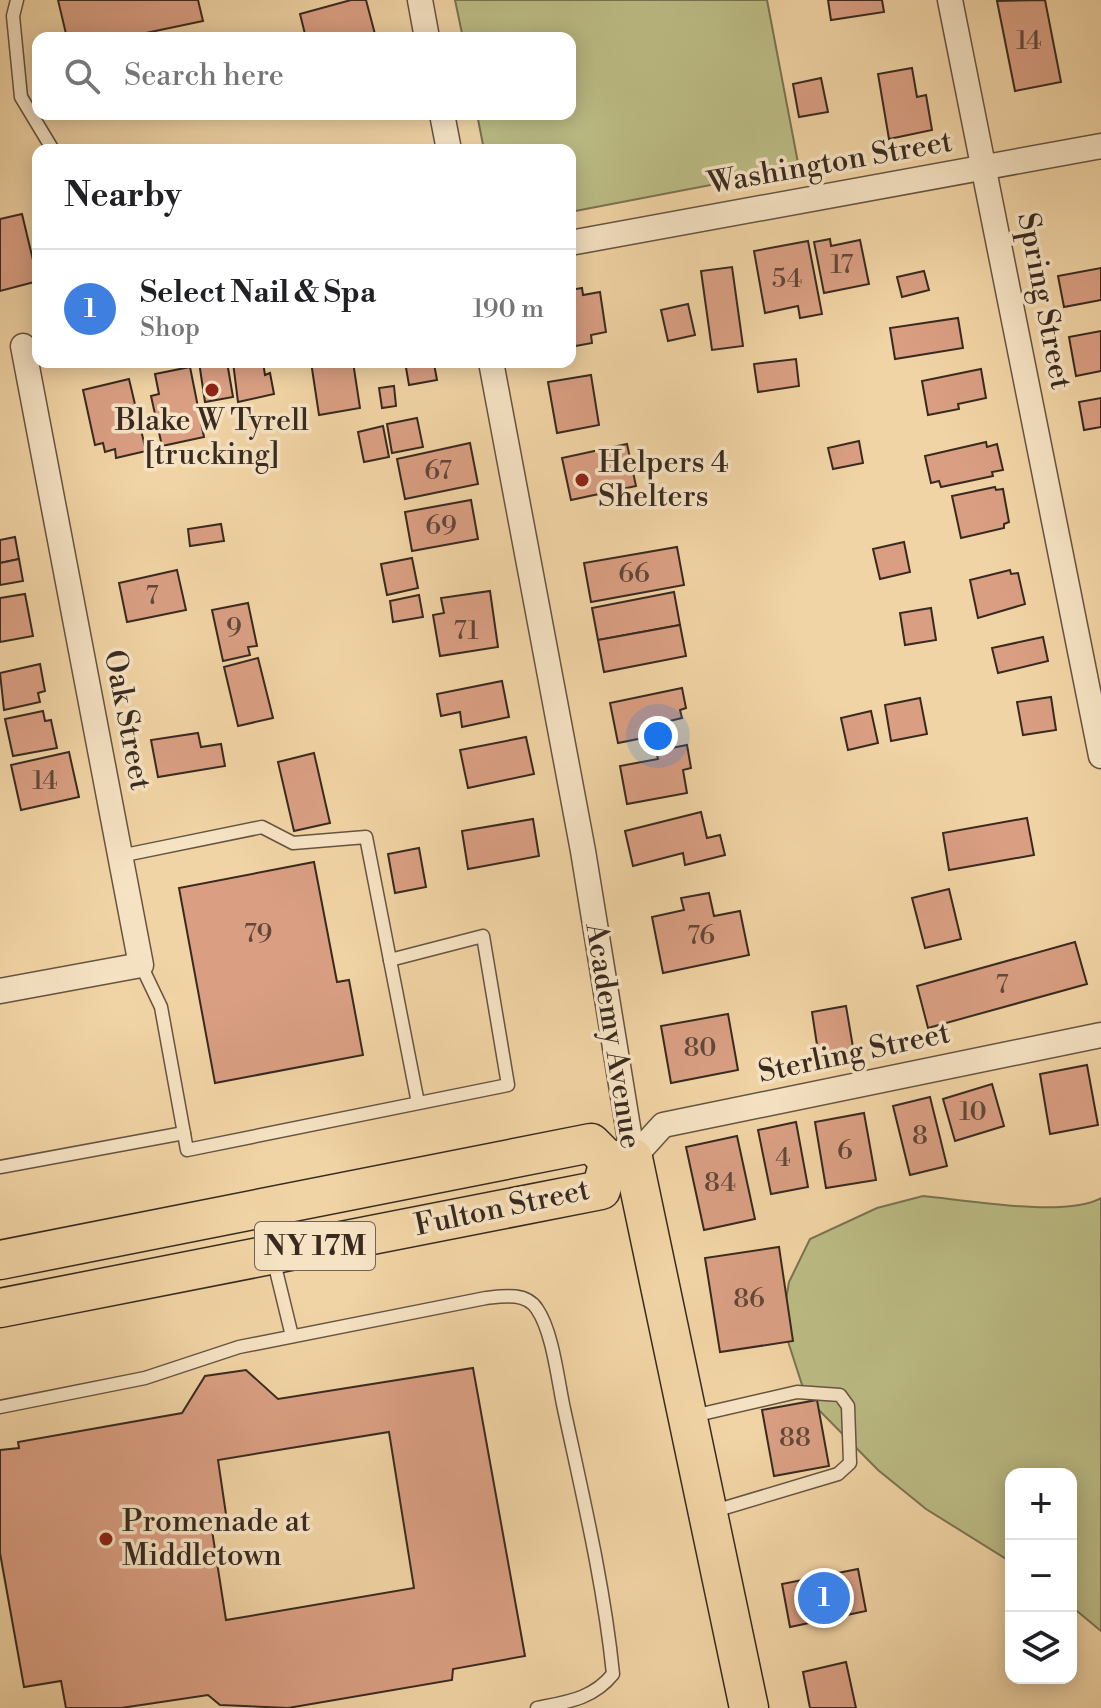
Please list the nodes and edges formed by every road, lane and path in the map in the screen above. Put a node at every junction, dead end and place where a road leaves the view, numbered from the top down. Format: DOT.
graph roads {
  1 [pos="17,0"];
  2 [pos="420,0"];
  3 [pos="950,0"];
  4 [pos="426,32"];
  5 [pos="32,114"];
  6 [pos="36,120"];
  7 [pos="443,120"];
  8 [pos="51,144"];
  9 [pos="448,144"];
  10 [pos="1101,146"];
  11 [pos="985,167"];
  12 [pos="576,242"];
  13 [pos="20,346"];
  14 [pos="492,368"];
  15 [pos="1101,756"];
  16 [pos="120,856"];
  17 [pos="390,960"];
  18 [pos="141,965"];
  19 [pos="0,991"];
  20 [pos="1101,1035"];
  21 [pos="418,1103"];
  22 [pos="184,1133"];
  23 [pos="621,1160"];
  24 [pos="0,1167"];
  25 [pos="273,1255"];
  26 [pos="0,1260"];
  27 [pos="0,1308"];
  28 [pos="292,1336"];
  29 [pos="0,1407"];
  30 [pos="687,1417"];
  31 [pos="708,1513"];
  32 [pos="537,1708"];
  33 [pos="749,1708"];
  1 -- 5 [label="lane"];
  2 -- 4 [label="street"];
  3 -- 11 [label="street, Spring Street"];
  6 -- 8 [label="lane"];
  7 -- 9 [label="street"];
  10 -- 11 [label="street, Washington Street"];
  11 -- 12 [label="street, Washington Street"];
  11 -- 15 [label="street, Spring Street"];
  13 -- 16 [label="street, Oak Street"];
  14 -- 23 [label="street, Academy Avenue"];
  16 -- 17 [label="lane"];
  16 -- 18 [label="street, Oak Street"];
  17 -- 21 [label="lane"];
  17 -- 21 [label="lane"];
  18 -- 19 [label="street"];
  18 -- 22 [label="lane"];
  20 -- 23 [label="street, Sterling Street"];
  21 -- 22 [label="lane"];
  22 -- 24 [label="lane"];
  23 -- 25 [label="main road, Fulton Street / NY 17M"];
  23 -- 26 [label="main road, Fulton Street / NY 17M"];
  23 -- 30 [label="main road, Academy Avenue"];
  25 -- 27 [label="main road, Fulton Street / NY 17M"];
  25 -- 28 [label="lane"];
  28 -- 29 [label="lane"];
  28 -- 32 [label="lane"];
  30 -- 31 [label="main road, Academy Avenue"];
  30 -- 31 [label="lane"];
  31 -- 33 [label="main road, Academy Avenue"];
}
